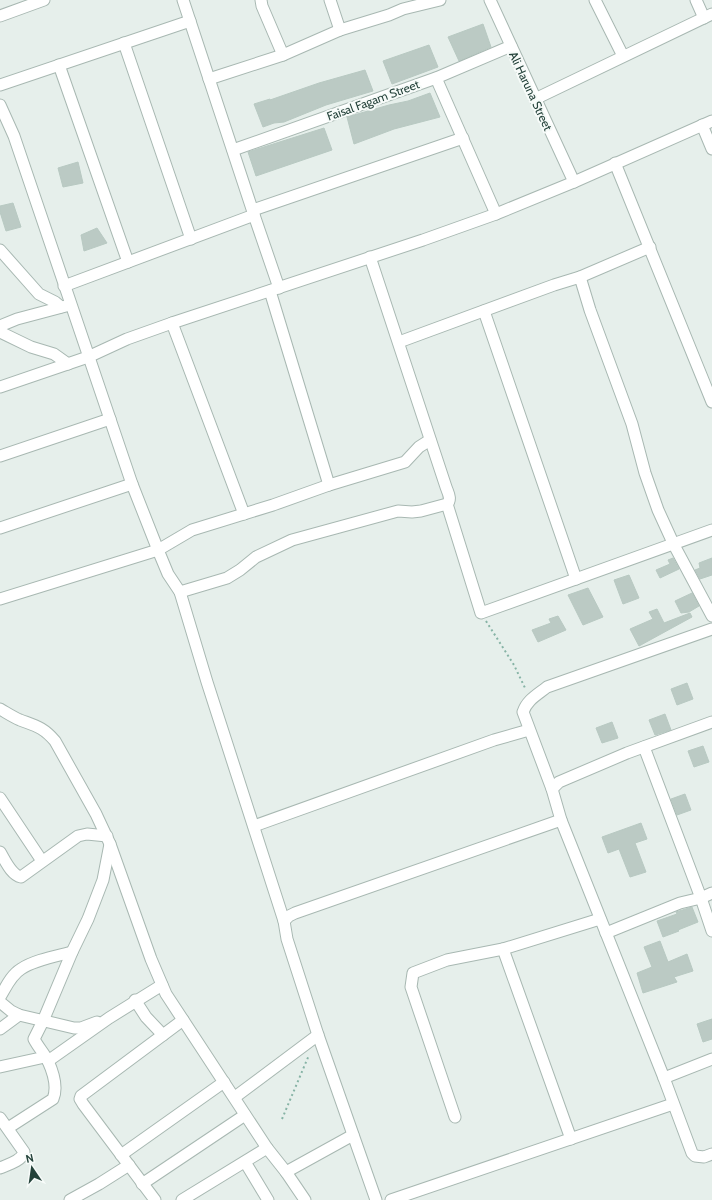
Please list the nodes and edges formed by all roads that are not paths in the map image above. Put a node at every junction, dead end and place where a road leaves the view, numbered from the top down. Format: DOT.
graph roads {
  1 [pos="44,0"];
  2 [pos="183,0"];
  3 [pos="261,0"];
  4 [pos="330,0"];
  5 [pos="440,0"];
  6 [pos="490,0"];
  7 [pos="594,0"];
  8 [pos="696,0"];
  9 [pos="27,3"];
  10 [pos="402,5"];
  11 [pos="0,16"];
  12 [pos="708,16"];
  13 [pos="190,21"];
  14 [pos="340,30"];
  15 [pos="124,43"];
  16 [pos="511,46"];
  17 [pos="283,55"];
  18 [pos="623,56"];
  19 [pos="59,65"];
  20 [pos="436,78"];
  21 [pos="210,79"];
  22 [pos="0,85"];
  23 [pos="535,99"];
  24 [pos="0,105"];
  25 [pos="707,123"];
  26 [pos="463,138"];
  27 [pos="712,148"];
  28 [pos="233,150"];
  29 [pos="615,163"];
  30 [pos="574,182"];
  31 [pos="253,213"];
  32 [pos="496,214"];
  33 [pos="191,239"];
  34 [pos="650,247"];
  35 [pos="0,250"];
  36 [pos="370,257"];
  37 [pos="128,262"];
  38 [pos="580,277"];
  39 [pos="64,286"];
  40 [pos="275,289"];
  41 [pos="66,306"];
  42 [pos="484,311"];
  43 [pos="172,323"];
  44 [pos="0,326"];
  45 [pos="0,332"];
  46 [pos="398,342"];
  47 [pos="88,357"];
  48 [pos="68,364"];
  49 [pos="0,388"];
  50 [pos="712,402"];
  51 [pos="110,419"];
  52 [pos="430,440"];
  53 [pos="0,456"];
  54 [pos="132,484"];
  55 [pos="329,485"];
  56 [pos="447,504"];
  57 [pos="244,514"];
  58 [pos="0,528"];
  59 [pos="712,530"];
  60 [pos="674,545"];
  61 [pos="158,550"];
  62 [pos="576,579"];
  63 [pos="180,592"];
  64 [pos="0,599"];
  65 [pos="712,616"];
  66 [pos="712,629"];
  67 [pos="0,709"];
  68 [pos="712,722"];
  69 [pos="529,730"];
  70 [pos="644,747"];
  71 [pos="552,789"];
  72 [pos="0,798"];
  73 [pos="561,820"];
  74 [pos="254,826"];
  75 [pos="108,840"];
  76 [pos="0,852"];
  77 [pos="42,861"];
  78 [pos="712,893"];
  79 [pos="701,898"];
  80 [pos="600,919"];
  81 [pos="284,921"];
  82 [pos="712,931"];
  83 [pos="606,933"];
  84 [pos="503,949"];
  85 [pos="72,952"];
  86 [pos="162,985"];
  87 [pos="0,997"];
  88 [pos="135,1000"];
  89 [pos="0,1002"];
  90 [pos="19,1015"];
  91 [pos="109,1018"];
  92 [pos="183,1020"];
  93 [pos="43,1021"];
  94 [pos="0,1029"];
  95 [pos="163,1035"];
  96 [pos="318,1035"];
  97 [pos="47,1059"];
  98 [pos="712,1059"];
  99 [pos="0,1067"];
  100 [pos="664,1078"];
  101 [pos="224,1082"];
  102 [pos="235,1097"];
  103 [pos="673,1104"];
  104 [pos="245,1115"];
  105 [pos="455,1117"];
  106 [pos="0,1118"];
  107 [pos="8,1128"];
  108 [pos="353,1135"];
  109 [pos="571,1139"];
  110 [pos="267,1148"];
  111 [pos="712,1154"];
  112 [pos="121,1155"];
  113 [pos="245,1162"];
  114 [pos="129,1165"];
  115 [pos="0,1168"];
  116 [pos="286,1172"];
  117 [pos="142,1184"];
  118 [pos="70,1200"];
  119 [pos="155,1200"];
  120 [pos="182,1200"];
  121 [pos="268,1200"];
  122 [pos="305,1200"];
  123 [pos="376,1200"];
  124 [pos="391,1200"];
  1 -- 9 [label="street"];
  2 -- 13 [label="street"];
  3 -- 17 [label="street"];
  4 -- 14 [label="street"];
  5 -- 10 [label="street"];
  6 -- 16 [label="street, Ali Haruna Street"];
  7 -- 18 [label="street"];
  8 -- 12 [label="street"];
  9 -- 11 [label="street"];
  10 -- 14 [label="street"];
  12 -- 18 [label="street"];
  13 -- 15 [label="street"];
  13 -- 21 [label="street"];
  14 -- 17 [label="street"];
  15 -- 19 [label="street"];
  15 -- 33 [label="street"];
  16 -- 20 [label="street, Faisal Fagam Street"];
  16 -- 23 [label="street, Ali Haruna Street"];
  17 -- 21 [label="street"];
  18 -- 23 [label="street"];
  19 -- 22 [label="street"];
  19 -- 37 [label="street"];
  20 -- 26 [label="street"];
  20 -- 28 [label="street, Faisal Fagam Street"];
  21 -- 28 [label="street"];
  23 -- 30 [label="street, Ali Haruna Street"];
  24 -- 39 [label="street"];
  25 -- 27 [label="street"];
  25 -- 29 [label="street"];
  26 -- 31 [label="street"];
  26 -- 32 [label="street"];
  28 -- 31 [label="street"];
  29 -- 30 [label="street"];
  29 -- 34 [label="street"];
  30 -- 32 [label="street"];
  31 -- 33 [label="street"];
  31 -- 40 [label="street"];
  32 -- 36 [label="street"];
  33 -- 37 [label="street"];
  34 -- 38 [label="street"];
  34 -- 50 [label="street"];
  35 -- 41 [label="street"];
  36 -- 40 [label="street"];
  36 -- 46 [label="street"];
  37 -- 39 [label="street"];
  38 -- 42 [label="street"];
  38 -- 60 [label="street"];
  39 -- 41 [label="street"];
  40 -- 43 [label="street"];
  40 -- 55 [label="street"];
  41 -- 44 [label="street"];
  41 -- 47 [label="street"];
  42 -- 46 [label="street"];
  42 -- 62 [label="street"];
  43 -- 47 [label="street"];
  43 -- 57 [label="street"];
  45 -- 48 [label="street"];
  46 -- 52 [label="street"];
  47 -- 48 [label="street"];
  47 -- 51 [label="street"];
  48 -- 49 [label="street"];
  51 -- 53 [label="street"];
  51 -- 54 [label="street"];
  52 -- 55 [label="street"];
  52 -- 56 [label="street"];
  54 -- 58 [label="street"];
  54 -- 61 [label="street"];
  55 -- 57 [label="street"];
  56 -- 62 [label="street"];
  56 -- 63 [label="street"];
  57 -- 61 [label="street"];
  59 -- 60 [label="street"];
  60 -- 62 [label="street"];
  60 -- 65 [label="street"];
  61 -- 63 [label="street"];
  61 -- 64 [label="street"];
  63 -- 74 [label="street"];
  66 -- 69 [label="street"];
  67 -- 75 [label="street"];
  68 -- 70 [label="street"];
  69 -- 71 [label="street"];
  69 -- 74 [label="street"];
  70 -- 71 [label="street"];
  70 -- 79 [label="street"];
  71 -- 73 [label="street"];
  72 -- 77 [label="street"];
  73 -- 80 [label="street"];
  73 -- 81 [label="street"];
  74 -- 81 [label="street"];
  75 -- 77 [label="street"];
  75 -- 85 [label="street"];
  75 -- 86 [label="street"];
  76 -- 77 [label="street"];
  78 -- 79 [label="street"];
  79 -- 82 [label="street"];
  79 -- 83 [label="street"];
  80 -- 83 [label="street"];
  80 -- 84 [label="street"];
  81 -- 96 [label="street"];
  83 -- 100 [label="street"];
  84 -- 105 [label="street"];
  84 -- 109 [label="street"];
  85 -- 87 [label="street"];
  85 -- 93 [label="street"];
  86 -- 88 [label="street"];
  86 -- 92 [label="street"];
  88 -- 91 [label="street"];
  88 -- 95 [label="street"];
  89 -- 90 [label="street"];
  90 -- 93 [label="street"];
  90 -- 94 [label="street"];
  91 -- 93 [label="street"];
  91 -- 97 [label="street"];
  92 -- 95 [label="street"];
  92 -- 101 [label="street"];
  93 -- 97 [label="street"];
  95 -- 112 [label="street"];
  96 -- 102 [label="street"];
  96 -- 108 [label="street"];
  97 -- 99 [label="street"];
  97 -- 107 [label="street"];
  98 -- 100 [label="street"];
  100 -- 103 [label="street"];
  101 -- 102 [label="street"];
  101 -- 112 [label="street"];
  102 -- 104 [label="street"];
  103 -- 109 [label="street"];
  103 -- 111 [label="street"];
  104 -- 110 [label="street"];
  104 -- 117 [label="street"];
  106 -- 107 [label="street"];
  107 -- 115 [label="street"];
  108 -- 116 [label="street"];
  108 -- 123 [label="street"];
  109 -- 124 [label="street"];
  110 -- 113 [label="street"];
  110 -- 116 [label="street"];
  112 -- 114 [label="street"];
  113 -- 120 [label="street"];
  113 -- 121 [label="street"];
  114 -- 117 [label="street"];
  114 -- 118 [label="street"];
  116 -- 122 [label="street"];
  117 -- 119 [label="street"];
}
